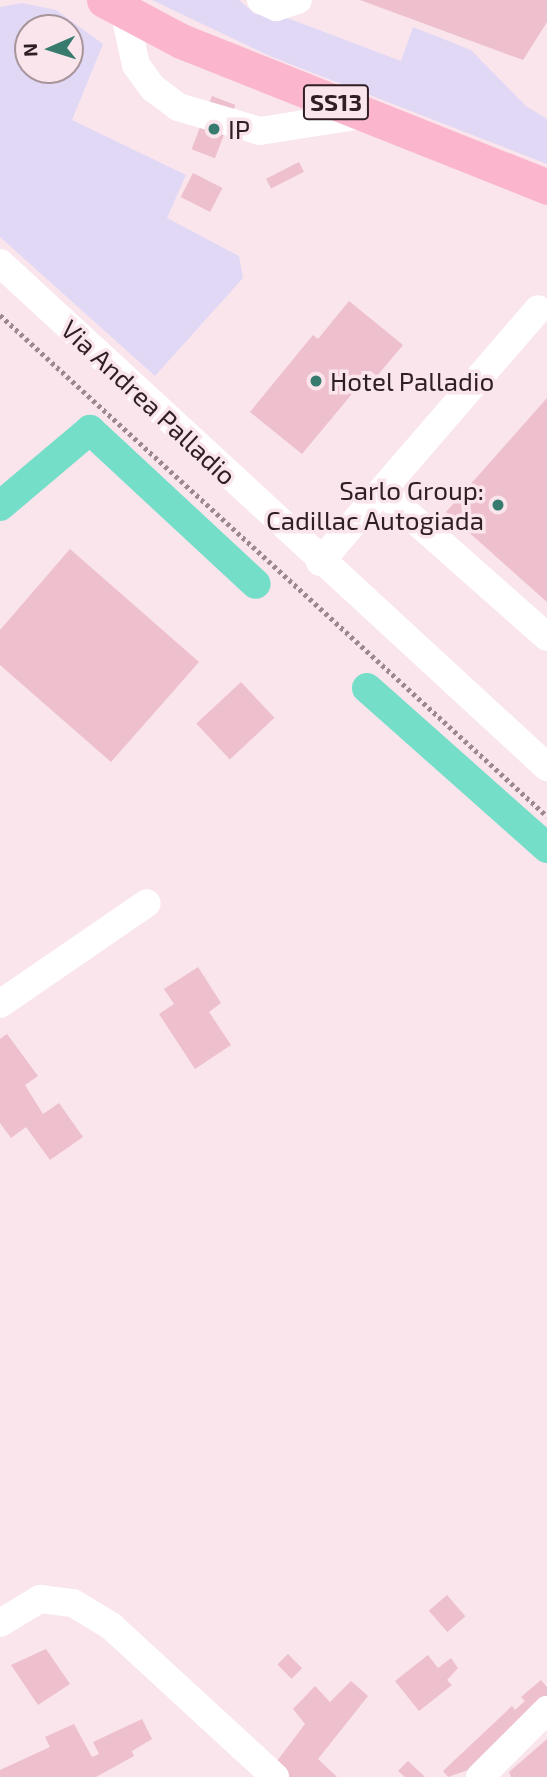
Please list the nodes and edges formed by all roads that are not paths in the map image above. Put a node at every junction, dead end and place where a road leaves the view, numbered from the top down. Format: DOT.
graph roads {
  1 [pos="75,0"];
  2 [pos="261,0"];
  3 [pos="298,0"];
  4 [pos="115,7"];
  5 [pos="367,114"];
  6 [pos="547,187"];
  7 [pos="0,263"];
  8 [pos="538,309"];
  9 [pos="382,491"];
  10 [pos="320,562"];
  11 [pos="547,637"];
  12 [pos="547,767"];
  13 [pos="147,903"];
  14 [pos="0,1004"];
  15 [pos="0,1623"];
  16 [pos="547,1710"];
  17 [pos="275,1777"];
  18 [pos="480,1777"];
  1 -- 4 [label="main road, SS13"];
  2 -- 3 [label="street"];
  4 -- 5 [label="main road, SS13"];
  4 -- 5 [label="street"];
  5 -- 6 [label="main road, SS13"];
  7 -- 10 [label="street, Via Andrea Palladio"];
  8 -- 9 [label="street"];
  9 -- 10 [label="street"];
  9 -- 11 [label="street"];
  10 -- 12 [label="street, Via Andrea Palladio"];
  13 -- 14 [label="street"];
  15 -- 17 [label="street"];
  16 -- 18 [label="street"];
}
